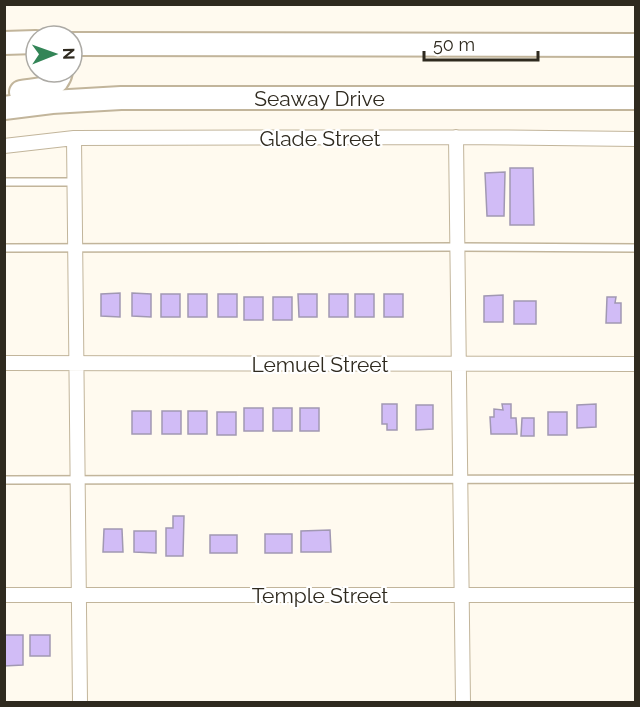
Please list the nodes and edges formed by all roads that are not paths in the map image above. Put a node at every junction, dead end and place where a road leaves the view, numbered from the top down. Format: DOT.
graph roads {
  1 [pos="84,44"];
  2 [pos="636,45"];
  3 [pos="55,84"];
  4 [pos="4,95"];
  5 [pos="636,98"];
  6 [pos="4,108"];
  7 [pos="456,137"];
  8 [pos="74,138"];
  9 [pos="636,139"];
  10 [pos="4,146"];
  11 [pos="4,182"];
  12 [pos="74,182"];
  13 [pos="458,247"];
  14 [pos="4,248"];
  15 [pos="74,248"];
  16 [pos="636,248"];
  17 [pos="4,363"];
  18 [pos="76,363"];
  19 [pos="460,364"];
  20 [pos="636,364"];
  21 [pos="636,479"];
  22 [pos="4,480"];
  23 [pos="77,480"];
  24 [pos="461,480"];
  25 [pos="4,595"];
  26 [pos="78,595"];
  27 [pos="462,595"];
  28 [pos="636,595"];
  29 [pos="80,702"];
  30 [pos="463,702"];
  1 -- 2 [label="highway"];
  3 -- 4 [label="highway"];
  5 -- 6 [label="highway, Seaway Drive"];
  7 -- 8 [label="street, Glade Street"];
  7 -- 9 [label="street, Glade Street"];
  7 -- 13 [label="street"];
  8 -- 10 [label="street, Glade Street"];
  8 -- 12 [label="street"];
  11 -- 12 [label="lane"];
  12 -- 15 [label="street"];
  13 -- 15 [label="lane"];
  13 -- 16 [label="lane"];
  13 -- 19 [label="street"];
  14 -- 15 [label="lane"];
  15 -- 18 [label="street"];
  17 -- 18 [label="street, Lemuel Street"];
  18 -- 19 [label="street, Lemuel Street"];
  18 -- 23 [label="street"];
  19 -- 20 [label="street, Lemuel Street"];
  19 -- 24 [label="street"];
  21 -- 24 [label="lane"];
  22 -- 23 [label="lane"];
  23 -- 24 [label="lane"];
  23 -- 26 [label="street"];
  24 -- 27 [label="street"];
  25 -- 26 [label="street, Temple Street"];
  26 -- 27 [label="street, Temple Street"];
  26 -- 29 [label="street"];
  27 -- 28 [label="street, Temple Street"];
  27 -- 30 [label="street"];
}
